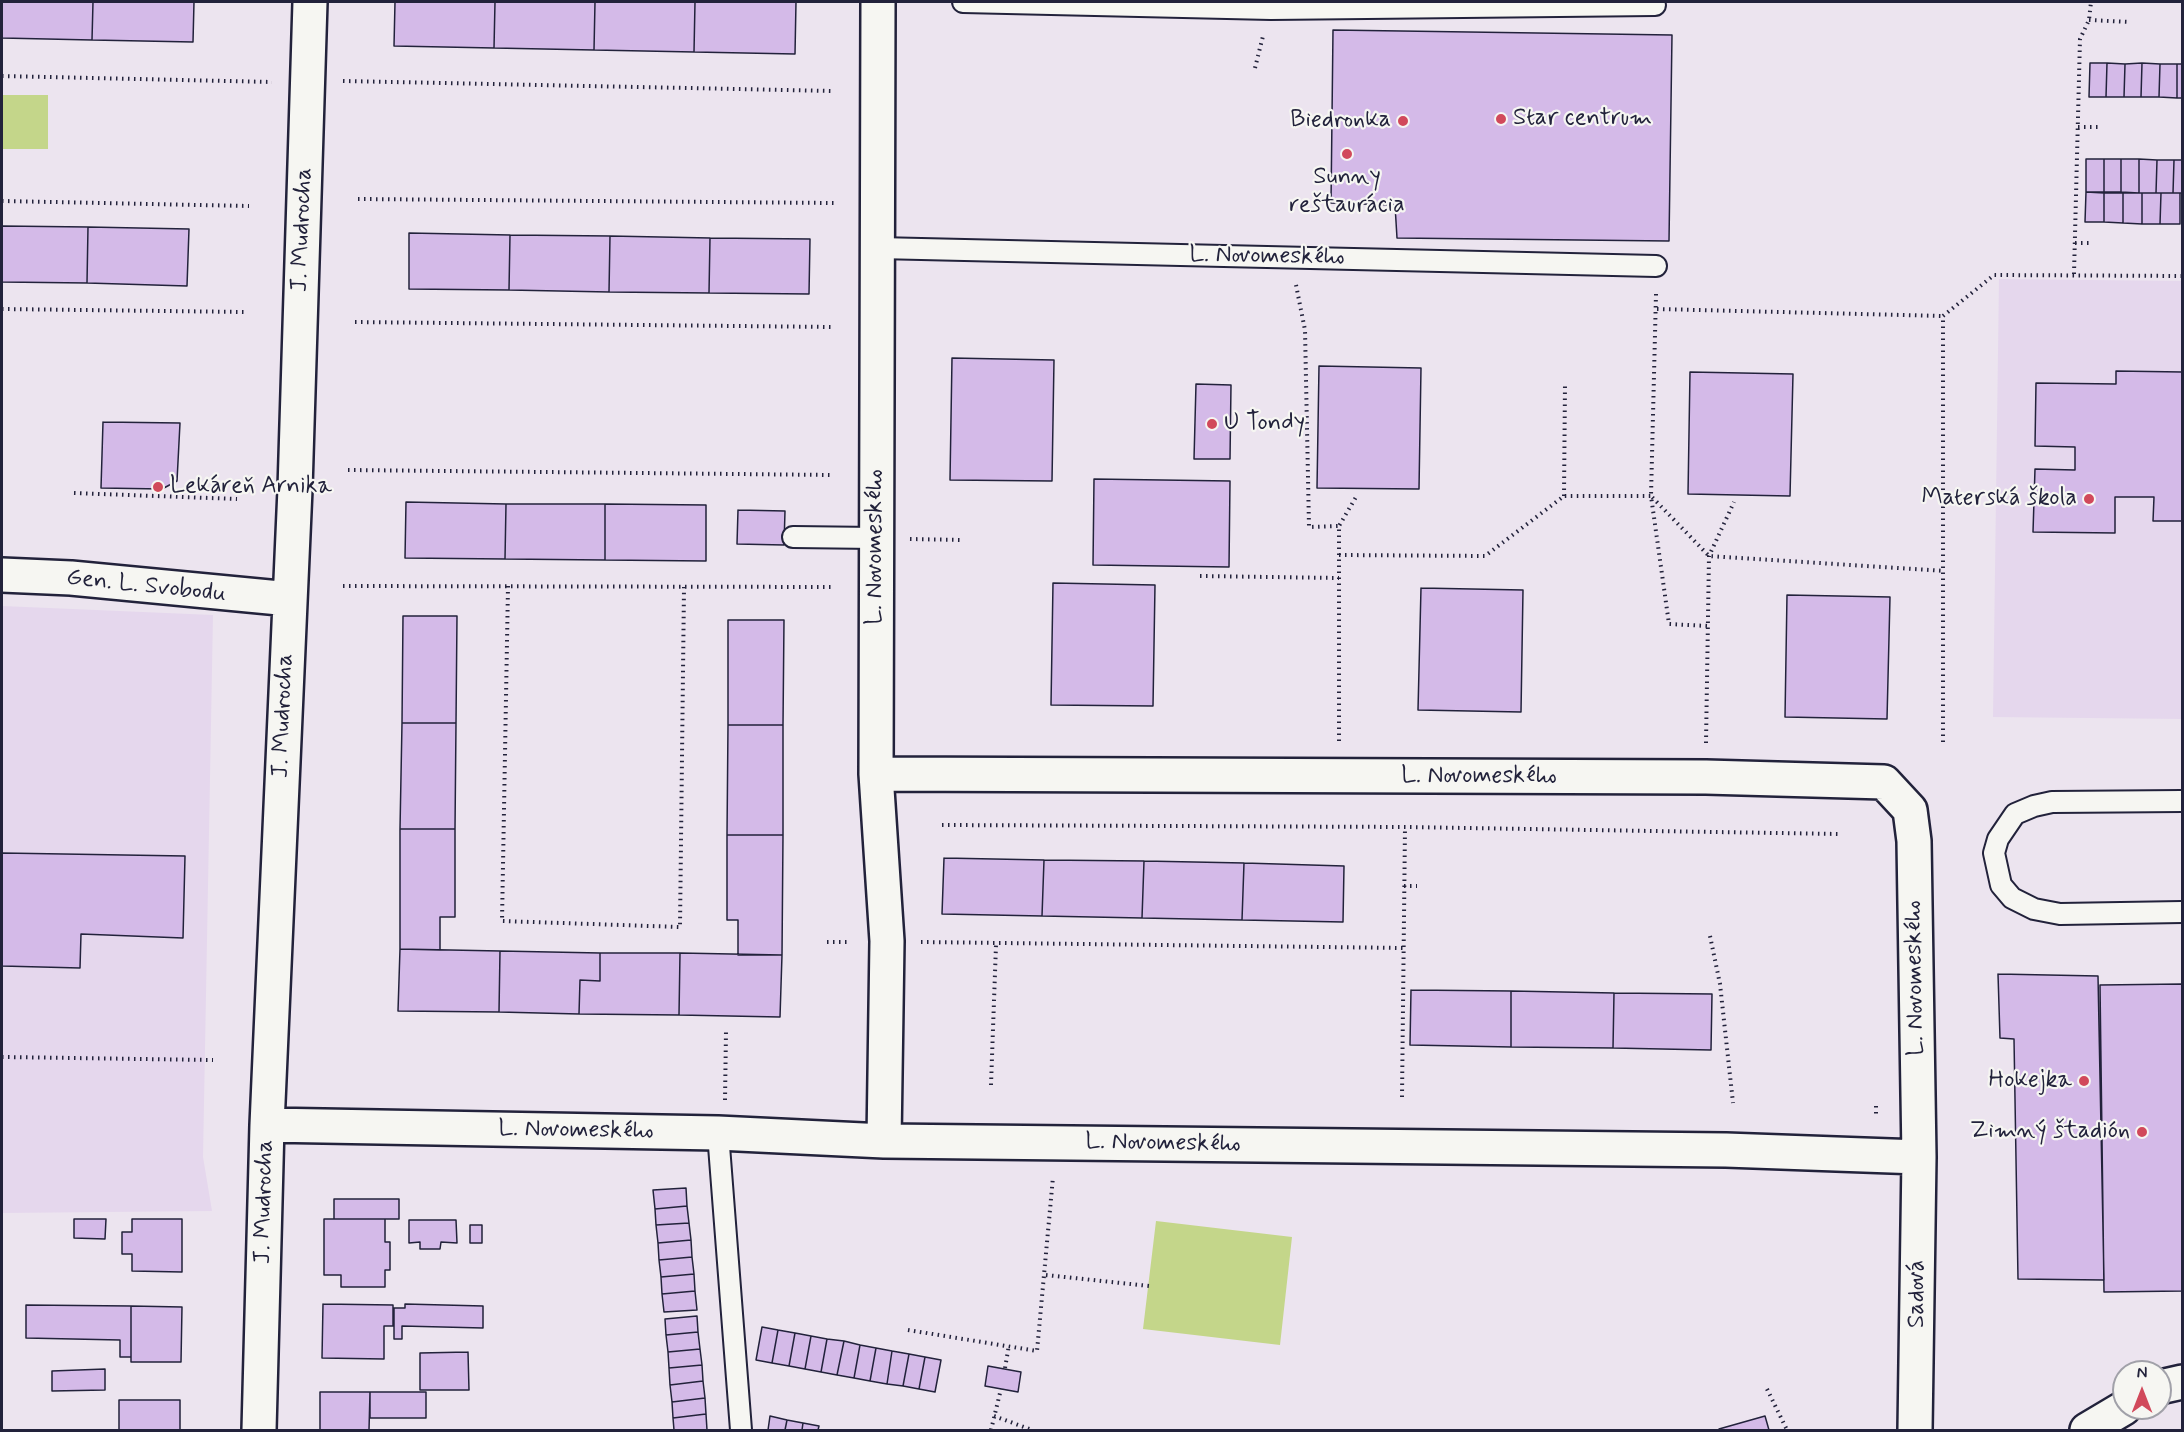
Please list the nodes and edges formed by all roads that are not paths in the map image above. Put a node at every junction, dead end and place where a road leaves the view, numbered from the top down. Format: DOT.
graph roads {
  1 [pos="310,2"];
  2 [pos="878,2"];
  3 [pos="963,2"];
  4 [pos="1655,5"];
  5 [pos="879,248"];
  6 [pos="1656,266"];
  7 [pos="793,537"];
  8 [pos="876,538"];
  9 [pos="2,575"];
  10 [pos="290,599"];
  11 [pos="876,774"];
  12 [pos="2182,801"];
  13 [pos="2182,912"];
  14 [pos="267,1125"];
  15 [pos="718,1133"];
  16 [pos="884,1141"];
  17 [pos="1919,1157"];
  18 [pos="2112,1415"];
  19 [pos="259,1431"];
  20 [pos="741,1431"];
  21 [pos="1915,1431"];
  22 [pos="2087,1431"];
  1 -- 10 [label="street, J. Mudrocha"];
  2 -- 5 [label="street, L. Novomeského"];
  3 -- 4 [label="lane"];
  5 -- 6 [label="lane, L. Novomeského"];
  5 -- 8 [label="street, L. Novomeského"];
  7 -- 8 [label="lane"];
  8 -- 11 [label="street, L. Novomeského"];
  9 -- 10 [label="street, Gen. L. Svobodu"];
  10 -- 14 [label="street, J. Mudrocha"];
  11 -- 16 [label="street, L. Novomeského"];
  11 -- 17 [label="street, L. Novomeského"];
  12 -- 13 [label="lane"];
  14 -- 15 [label="street, L. Novomeského"];
  14 -- 19 [label="street, J. Mudrocha"];
  15 -- 16 [label="street, L. Novomeského"];
  15 -- 20 [label="lane"];
  16 -- 17 [label="street, L. Novomeského"];
  17 -- 21 [label="street, Sadová"];
  18 -- 22 [label="street"];
}
